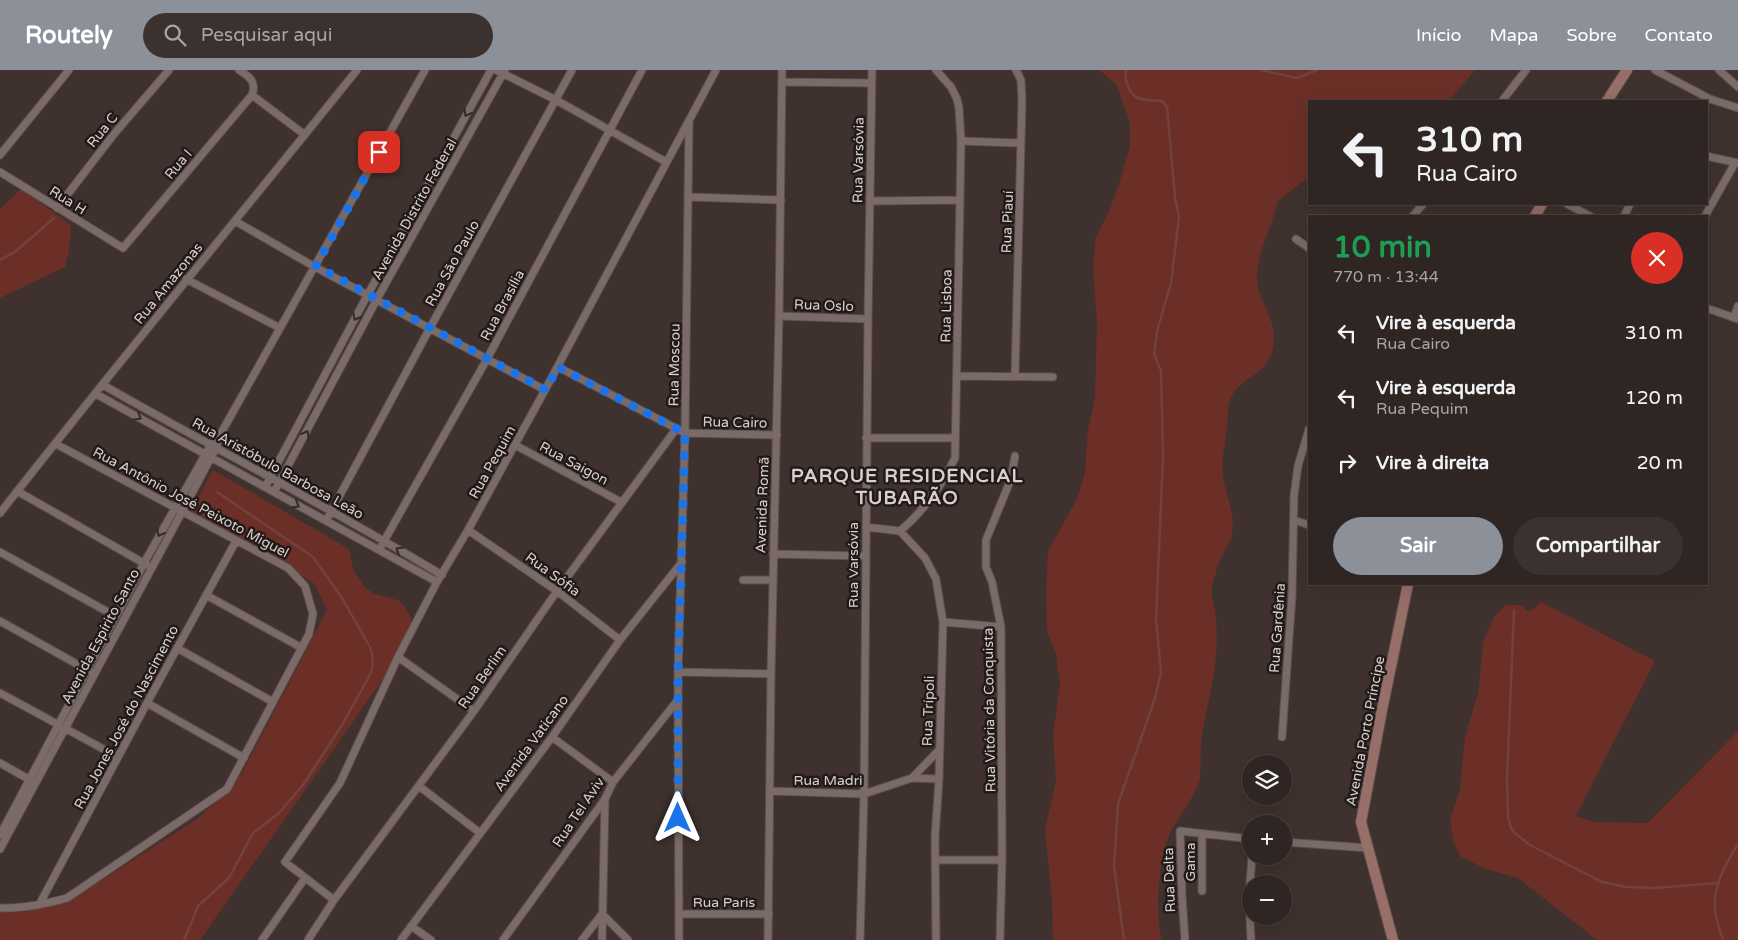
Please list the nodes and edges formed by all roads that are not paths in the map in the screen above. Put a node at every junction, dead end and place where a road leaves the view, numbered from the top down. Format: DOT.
graph roads {
  1 [pos="69,70"];
  2 [pos="169,70"];
  3 [pos="239,70"];
  4 [pos="357,70"];
  5 [pos="425,70"];
  6 [pos="491,70"];
  7 [pos="572,70"];
  8 [pos="642,70"];
  9 [pos="716,70"];
  10 [pos="782,70"];
  11 [pos="872,70"];
  12 [pos="936,70"];
  13 [pos="1016,70"];
  14 [pos="1526,70"];
  15 [pos="1627,70"];
  16 [pos="1655,70"];
  17 [pos="1719,70"];
  18 [pos="502,71"];
  19 [pos="782,82"];
  20 [pos="872,83"];
  21 [pos="1738,87"];
  22 [pos="252,95"];
  23 [pos="556,100"];
  24 [pos="1503,100"];
  25 [pos="1608,100"];
  26 [pos="1738,108"];
  27 [pos="689,120"];
  28 [pos="609,130"];
  29 [pos="305,135"];
  30 [pos="961,141"];
  31 [pos="1021,143"];
  32 [pos="0,155"];
  33 [pos="1708,156"];
  34 [pos="666,162"];
  35 [pos="1737,163"];
  36 [pos="0,172"];
  37 [pos="688,197"];
  38 [pos="781,200"];
  39 [pos="960,200"];
  40 [pos="871,201"];
  41 [pos="1569,205"];
  42 [pos="57,208"];
  43 [pos="1588,215"];
  44 [pos="1706,215"];
  45 [pos="236,221"];
  46 [pos="1296,239"];
  47 [pos="1308,247"];
  48 [pos="123,248"];
  49 [pos="316,266"];
  50 [pos="186,279"];
  51 [pos="368,294"];
  52 [pos="377,299"];
  53 [pos="1738,306"];
  54 [pos="1708,309"];
  55 [pos="779,316"];
  56 [pos="868,319"];
  57 [pos="1736,319"];
  58 [pos="280,328"];
  59 [pos="430,328"];
  60 [pos="487,359"];
  61 [pos="558,367"];
  62 [pos="956,376"];
  63 [pos="1014,376"];
  64 [pos="1053,377"];
  65 [pos="103,385"];
  66 [pos="546,390"];
  67 [pos="96,394"];
  68 [pos="676,429"];
  69 [pos="1308,432"];
  70 [pos="685,433"];
  71 [pos="777,435"];
  72 [pos="866,438"];
  73 [pos="956,438"];
  74 [pos="56,444"];
  75 [pos="515,445"];
  76 [pos="213,447"];
  77 [pos="208,456"];
  78 [pos="1015,456"];
  79 [pos="270,477"];
  80 [pos="280,482"];
  81 [pos="265,487"];
  82 [pos="17,491"];
  83 [pos="274,492"];
  84 [pos="622,502"];
  85 [pos="174,507"];
  86 [pos="331,511"];
  87 [pos="0,512"];
  88 [pos="182,512"];
  89 [pos="1294,520"];
  90 [pos="326,521"];
  91 [pos="1308,525"];
  92 [pos="866,528"];
  93 [pos="468,530"];
  94 [pos="900,531"];
  95 [pos="236,541"];
  96 [pos="384,542"];
  97 [pos="380,550"];
  98 [pos="0,552"];
  99 [pos="773,554"];
  100 [pos="866,556"];
  101 [pos="682,562"];
  102 [pos="144,563"];
  103 [pos="151,567"];
  104 [pos="440,578"];
  105 [pos="743,580"];
  106 [pos="772,580"];
  107 [pos="1408,585"];
  108 [pos="557,591"];
  109 [pos="206,595"];
  110 [pos="115,616"];
  111 [pos="0,621"];
  112 [pos="943,622"];
  113 [pos="1001,627"];
  114 [pos="620,640"];
  115 [pos="177,648"];
  116 [pos="302,648"];
  117 [pos="398,656"];
  118 [pos="91,671"];
  119 [pos="678,672"];
  120 [pos="771,674"];
  121 [pos="0,693"];
  122 [pos="678,701"];
  123 [pos="273,702"];
  124 [pos="146,703"];
  125 [pos="474,710"];
  126 [pos="61,727"];
  127 [pos="552,737"];
  128 [pos="1282,737"];
  129 [pos="939,750"];
  130 [pos="118,757"];
  131 [pos="244,758"];
  132 [pos="0,763"];
  133 [pos="912,778"];
  134 [pos="939,779"];
  135 [pos="32,781"];
  136 [pos="613,782"];
  137 [pos="419,786"];
  138 [pos="770,791"];
  139 [pos="864,794"];
  140 [pos="605,799"];
  141 [pos="480,833"];
  142 [pos="1202,834"];
  143 [pos="0,835"];
  144 [pos="1242,838"];
  145 [pos="1292,843"];
  146 [pos="1368,848"];
  147 [pos="0,849"];
  148 [pos="935,860"];
  149 [pos="1002,860"];
  150 [pos="1251,865"];
  151 [pos="305,878"];
  152 [pos="1202,891"];
  153 [pos="334,900"];
  154 [pos="39,905"];
  155 [pos="0,908"];
  156 [pos="602,914"];
  157 [pos="679,914"];
  158 [pos="769,914"];
  159 [pos="411,926"];
  160 [pos="262,940"];
  161 [pos="308,940"];
  162 [pos="401,940"];
  163 [pos="431,940"];
  164 [pos="504,940"];
  165 [pos="582,940"];
  166 [pos="602,940"];
  167 [pos="628,940"];
  168 [pos="679,940"];
  169 [pos="768,940"];
  170 [pos="860,940"];
  171 [pos="936,940"];
  172 [pos="1000,940"];
  173 [pos="1185,940"];
  174 [pos="1251,940"];
  175 [pos="1394,940"];
  1 -- 32 [label="street"];
  2 -- 42 [label="street, Rua C"];
  3 -- 22 [label="street"];
  4 -- 29 [label="street, Rua Amazonas"];
  5 -- 49 [label="street, Avenida Espírito Santo"];
  6 -- 51 [label="street, Avenida Distrito Federal, one-way"];
  7 -- 23 [label="street, Rua São Paulo"];
  8 -- 28 [label="street, Rua Brasília"];
  9 -- 27 [label="street, Rua Pequim"];
  10 -- 19 [label="street, Avenida Romã"];
  11 -- 20 [label="street, Rua Varsóvia"];
  12 -- 30 [label="street, Rua Lisboa"];
  13 -- 31 [label="street, Rua Piauí"];
  14 -- 24 [label="street"];
  15 -- 25 [label="street"];
  16 -- 26 [label="street"];
  17 -- 21 [label="street"];
  18 -- 23 [label="street"];
  18 -- 52 [label="street, Avenida Distrito Federal"];
  19 -- 20 [label="street"];
  19 -- 38 [label="street, Avenida Romã"];
  20 -- 40 [label="street, Rua Varsóvia"];
  22 -- 29 [label="street"];
  22 -- 48 [label="street, Rua I"];
  23 -- 28 [label="street"];
  23 -- 59 [label="street, Rua São Paulo"];
  27 -- 34 [label="street, Rua Pequim"];
  27 -- 37 [label="street, Rua Moscou"];
  28 -- 34 [label="street"];
  28 -- 60 [label="street, Rua Brasília"];
  29 -- 45 [label="street, Rua Amazonas"];
  30 -- 31 [label="street"];
  30 -- 39 [label="street, Rua Lisboa"];
  31 -- 63 [label="street, Rua Piauí"];
  33 -- 35 [label="street"];
  34 -- 61 [label="street, Rua Pequim"];
  35 -- 44 [label="street"];
  36 -- 42 [label="street, Rua H"];
  37 -- 38 [label="street"];
  37 -- 70 [label="street, Rua Moscou"];
  38 -- 55 [label="street, Avenida Romã"];
  39 -- 40 [label="street"];
  39 -- 62 [label="street, Rua Lisboa"];
  40 -- 56 [label="street, Rua Varsóvia"];
  41 -- 43 [label="street"];
  42 -- 48 [label="street, Rua H"];
  45 -- 49 [label="street"];
  45 -- 50 [label="street, Rua Amazonas"];
  46 -- 47 [label="street"];
  49 -- 51 [label="street"];
  49 -- 58 [label="street, Avenida Espírito Santo"];
  50 -- 58 [label="street"];
  50 -- 65 [label="street, Rua Amazonas"];
  51 -- 52 [label="street"];
  51 -- 79 [label="street, Avenida Distrito Federal, one-way"];
  52 -- 59 [label="street"];
  80 -- 52 [label="street, Avenida Distrito Federal, one-way"];
  53 -- 57 [label="street"];
  54 -- 57 [label="street"];
  55 -- 56 [label="street, Rua Oslo"];
  55 -- 71 [label="street, Avenida Romã"];
  56 -- 72 [label="street, Rua Varsóvia"];
  58 -- 76 [label="street, Avenida Espírito Santo"];
  59 -- 60 [label="street"];
  59 -- 86 [label="street, Rua São Paulo"];
  60 -- 66 [label="street"];
  60 -- 96 [label="street, Rua Brasília"];
  61 -- 66 [label="street, Rua Pequim"];
  61 -- 68 [label="street, Rua Cairo"];
  62 -- 63 [label="street"];
  62 -- 73 [label="street, Rua Lisboa"];
  63 -- 64 [label="street"];
  65 -- 67 [label="street, Rua Amazonas"];
  65 -- 76 [label="street, Rua Aristóbulo Barbosa Leão"];
  66 -- 75 [label="street, Rua Pequim"];
  67 -- 74 [label="street, Rua Amazonas"];
  67 -- 77 [label="street, one-way"];
  68 -- 70 [label="street, Rua Cairo"];
  68 -- 84 [label="street, Rua Berlim"];
  69 -- 89 [label="street, Rua Gardênia"];
  70 -- 71 [label="street, Rua Cairo"];
  70 -- 101 [label="street, Rua Moscou"];
  71 -- 99 [label="street, Avenida Romã"];
  72 -- 73 [label="street"];
  72 -- 92 [label="street, Rua Varsóvia"];
  73 -- 94 [label="street, Rua Lisboa"];
  74 -- 82 [label="street, Rua Amazonas"];
  74 -- 85 [label="street, Rua Antônio José Peixoto Miguel"];
  75 -- 84 [label="street, Rua Saigon"];
  75 -- 93 [label="street, Rua Pequim"];
  76 -- 77 [label="street, Avenida Espírito Santo"];
  76 -- 79 [label="street, Rua Aristóbulo Barbosa Leão"];
  77 -- 81 [label="street"];
  77 -- 85 [label="street, Avenida Espírito Santo"];
  77 -- 88 [label="street, Avenida Espírito Santo"];
  78 -- 113 [label="street, Rua Vitória da Conquista"];
  79 -- 80 [label="street, Rua Aristóbulo Barbosa Leão"];
  79 -- 81 [label="street, Avenida Distrito Federal"];
  80 -- 83 [label="street, Avenida Distrito Federal"];
  80 -- 86 [label="street, Rua Aristóbulo Barbosa Leão"];
  81 -- 83 [label="street"];
  82 -- 87 [label="street, Rua Amazonas"];
  82 -- 102 [label="street"];
  83 -- 90 [label="street, one-way"];
  84 -- 108 [label="street, Rua Berlim"];
  85 -- 88 [label="street, Rua Antônio José Peixoto Miguel"];
  85 -- 102 [label="street, Avenida Espírito Santo, one-way"];
  86 -- 90 [label="street, Rua São Paulo"];
  86 -- 96 [label="street, Rua Aristóbulo Barbosa Leão"];
  88 -- 95 [label="street, Rua Antônio José Peixoto Miguel"];
  88 -- 103 [label="street, Avenida Espírito Santo"];
  89 -- 91 [label="street"];
  89 -- 128 [label="street, Rua Gardênia"];
  90 -- 97 [label="street"];
  92 -- 94 [label="street"];
  92 -- 100 [label="street, Rua Varsóvia"];
  93 -- 104 [label="street, Rua Pequim"];
  93 -- 108 [label="street, Rua Sófia"];
  94 -- 112 [label="street, Rua Trípoli"];
  95 -- 109 [label="street, Rua Jones José do Nascimento"];
  95 -- 116 [label="street, Rua Antônio José Peixoto Miguel"];
  96 -- 97 [label="street, Rua Brasília"];
  104 -- 96 [label="street, Rua Aristóbulo Barbosa Leão, one-way"];
  97 -- 104 [label="street"];
  98 -- 110 [label="street"];
  99 -- 100 [label="street"];
  99 -- 106 [label="street, Avenida Romã"];
  100 -- 139 [label="street, Rua Varsóvia"];
  101 -- 114 [label="street, Avenida Vaticano"];
  101 -- 119 [label="street, Rua Moscou"];
  102 -- 103 [label="street"];
  102 -- 110 [label="street, Avenida Espírito Santo"];
  103 -- 118 [label="street, Avenida Espírito Santo"];
  104 -- 117 [label="street, Rua Pequim"];
  105 -- 106 [label="street"];
  106 -- 120 [label="street, Avenida Romã"];
  107 -- 146 [label="street, Avenida Porto Príncipe"];
  108 -- 114 [label="street, Rua Sófia"];
  108 -- 125 [label="street, Rua Berlim"];
  109 -- 115 [label="street, Rua Jones José do Nascimento"];
  109 -- 116 [label="street"];
  110 -- 118 [label="street, Avenida Espírito Santo"];
  111 -- 118 [label="street"];
  112 -- 113 [label="street"];
  112 -- 129 [label="street, Rua Trípoli"];
  113 -- 149 [label="street, Rua Vitória da Conquista"];
  114 -- 127 [label="street, Avenida Vaticano"];
  115 -- 123 [label="street"];
  115 -- 124 [label="street, Rua Jones José do Nascimento"];
  116 -- 123 [label="street, Rua Antônio José Peixoto Miguel"];
  117 -- 125 [label="street"];
  117 -- 151 [label="street, Rua Pequim"];
  118 -- 126 [label="street, Avenida Espírito Santo"];
  119 -- 120 [label="street"];
  119 -- 122 [label="street, Rua Moscou"];
  120 -- 138 [label="street, Avenida Romã"];
  121 -- 126 [label="street"];
  122 -- 136 [label="street, Rua Tel Aviv"];
  122 -- 157 [label="street, Rua Moscou"];
  123 -- 131 [label="street, Rua Antônio José Peixoto Miguel"];
  124 -- 130 [label="street, Rua Jones José do Nascimento"];
  124 -- 131 [label="street"];
  125 -- 137 [label="street, Rua Berlim"];
  126 -- 130 [label="street"];
  126 -- 135 [label="street, Avenida Espírito Santo"];
  127 -- 136 [label="street"];
  127 -- 141 [label="street, Avenida Vaticano"];
  129 -- 133 [label="street, Rua Madri"];
  129 -- 134 [label="street, Rua Trípoli"];
  130 -- 154 [label="street, Rua Jones José do Nascimento"];
  131 -- 154 [label="street, Rua Antônio José Peixoto Miguel"];
  132 -- 135 [label="street"];
  133 -- 134 [label="street, Rua Madri"];
  133 -- 139 [label="street, Rua Madri"];
  134 -- 148 [label="street, Rua Trípoli"];
  135 -- 143 [label="street, Avenida Espírito Santo"];
  135 -- 147 [label="street, Avenida Espírito Santo"];
  136 -- 140 [label="street, Rua Tel Aviv"];
  137 -- 141 [label="street"];
  137 -- 153 [label="street, Rua Berlim"];
  138 -- 139 [label="street, Rua Madri"];
  138 -- 158 [label="street, Avenida Romã"];
  139 -- 170 [label="street, Rua Varsóvia"];
  140 -- 156 [label="street"];
  140 -- 164 [label="street, Rua Tel Aviv"];
  141 -- 159 [label="street, Avenida Vaticano"];
  142 -- 144 [label="street, Rua Delta"];
  142 -- 152 [label="street, Gama"];
  142 -- 173 [label="street, Rua Delta"];
  145 -- 146 [label="street"];
  146 -- 175 [label="street, Avenida Porto Príncipe"];
  148 -- 149 [label="street"];
  148 -- 171 [label="street, Rua Trípoli"];
  149 -- 172 [label="street, Rua Vitória da Conquista"];
  150 -- 174 [label="street"];
  151 -- 153 [label="street"];
  151 -- 160 [label="street"];
  153 -- 161 [label="street, Rua Berlim"];
  154 -- 155 [label="street, Rua Antônio José Peixoto Miguel"];
  156 -- 165 [label="street"];
  156 -- 166 [label="street"];
  156 -- 167 [label="street"];
  157 -- 158 [label="street, Rua Paris"];
  157 -- 168 [label="street, Rua Moscou"];
  158 -- 169 [label="street, Avenida Romã"];
  159 -- 162 [label="street, Avenida Vaticano"];
  159 -- 163 [label="street"];
}
